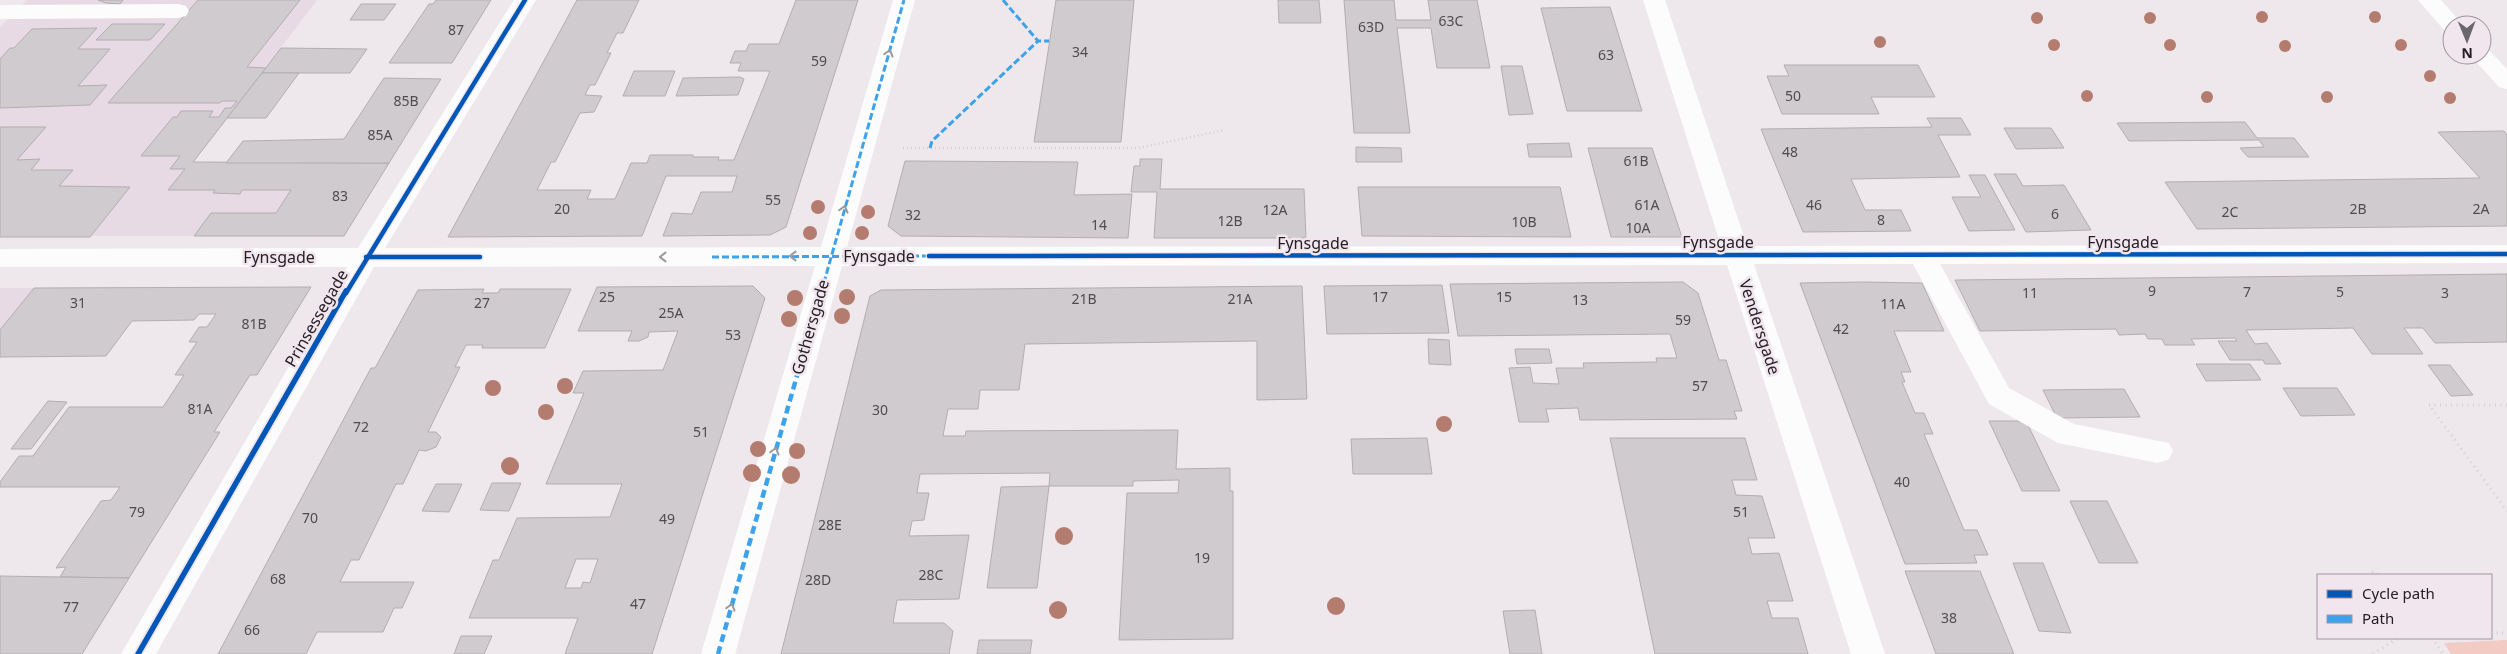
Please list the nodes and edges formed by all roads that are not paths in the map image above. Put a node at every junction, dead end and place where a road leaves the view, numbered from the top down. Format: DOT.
graph roads {
  1 [pos="525,0"];
  2 [pos="904,0"];
  3 [pos="1654,0"];
  4 [pos="2428,0"];
  5 [pos="178,11"];
  6 [pos="0,12"];
  7 [pos="2442,15"];
  8 [pos="2491,65"];
  9 [pos="2507,82"];
  10 [pos="1921,254"];
  11 [pos="2507,254"];
  12 [pos="1736,255"];
  13 [pos="830,256"];
  14 [pos="366,257"];
  15 [pos="0,258"];
  16 [pos="2158,451"];
  17 [pos="138,654"];
  18 [pos="718,654"];
  19 [pos="1868,654"];
  1 -- 14 [label="street, Prinsessegade"];
  13 -- 2 [label="street, Gothersgade, one-way"];
  3 -- 12 [label="street, Vendersgade"];
  4 -- 7 [label="street"];
  5 -- 6 [label="street"];
  8 -- 9 [label="street"];
  10 -- 11 [label="street, Fynsgade"];
  10 -- 12 [label="street, Fynsgade"];
  10 -- 16 [label="street"];
  12 -- 13 [label="street, Fynsgade"];
  12 -- 19 [label="street, Vendersgade"];
  13 -- 14 [label="street, Fynsgade, one-way"];
  18 -- 13 [label="street, Gothersgade, one-way"];
  14 -- 15 [label="street, Fynsgade"];
  14 -- 17 [label="street, Prinsessegade"];
}
